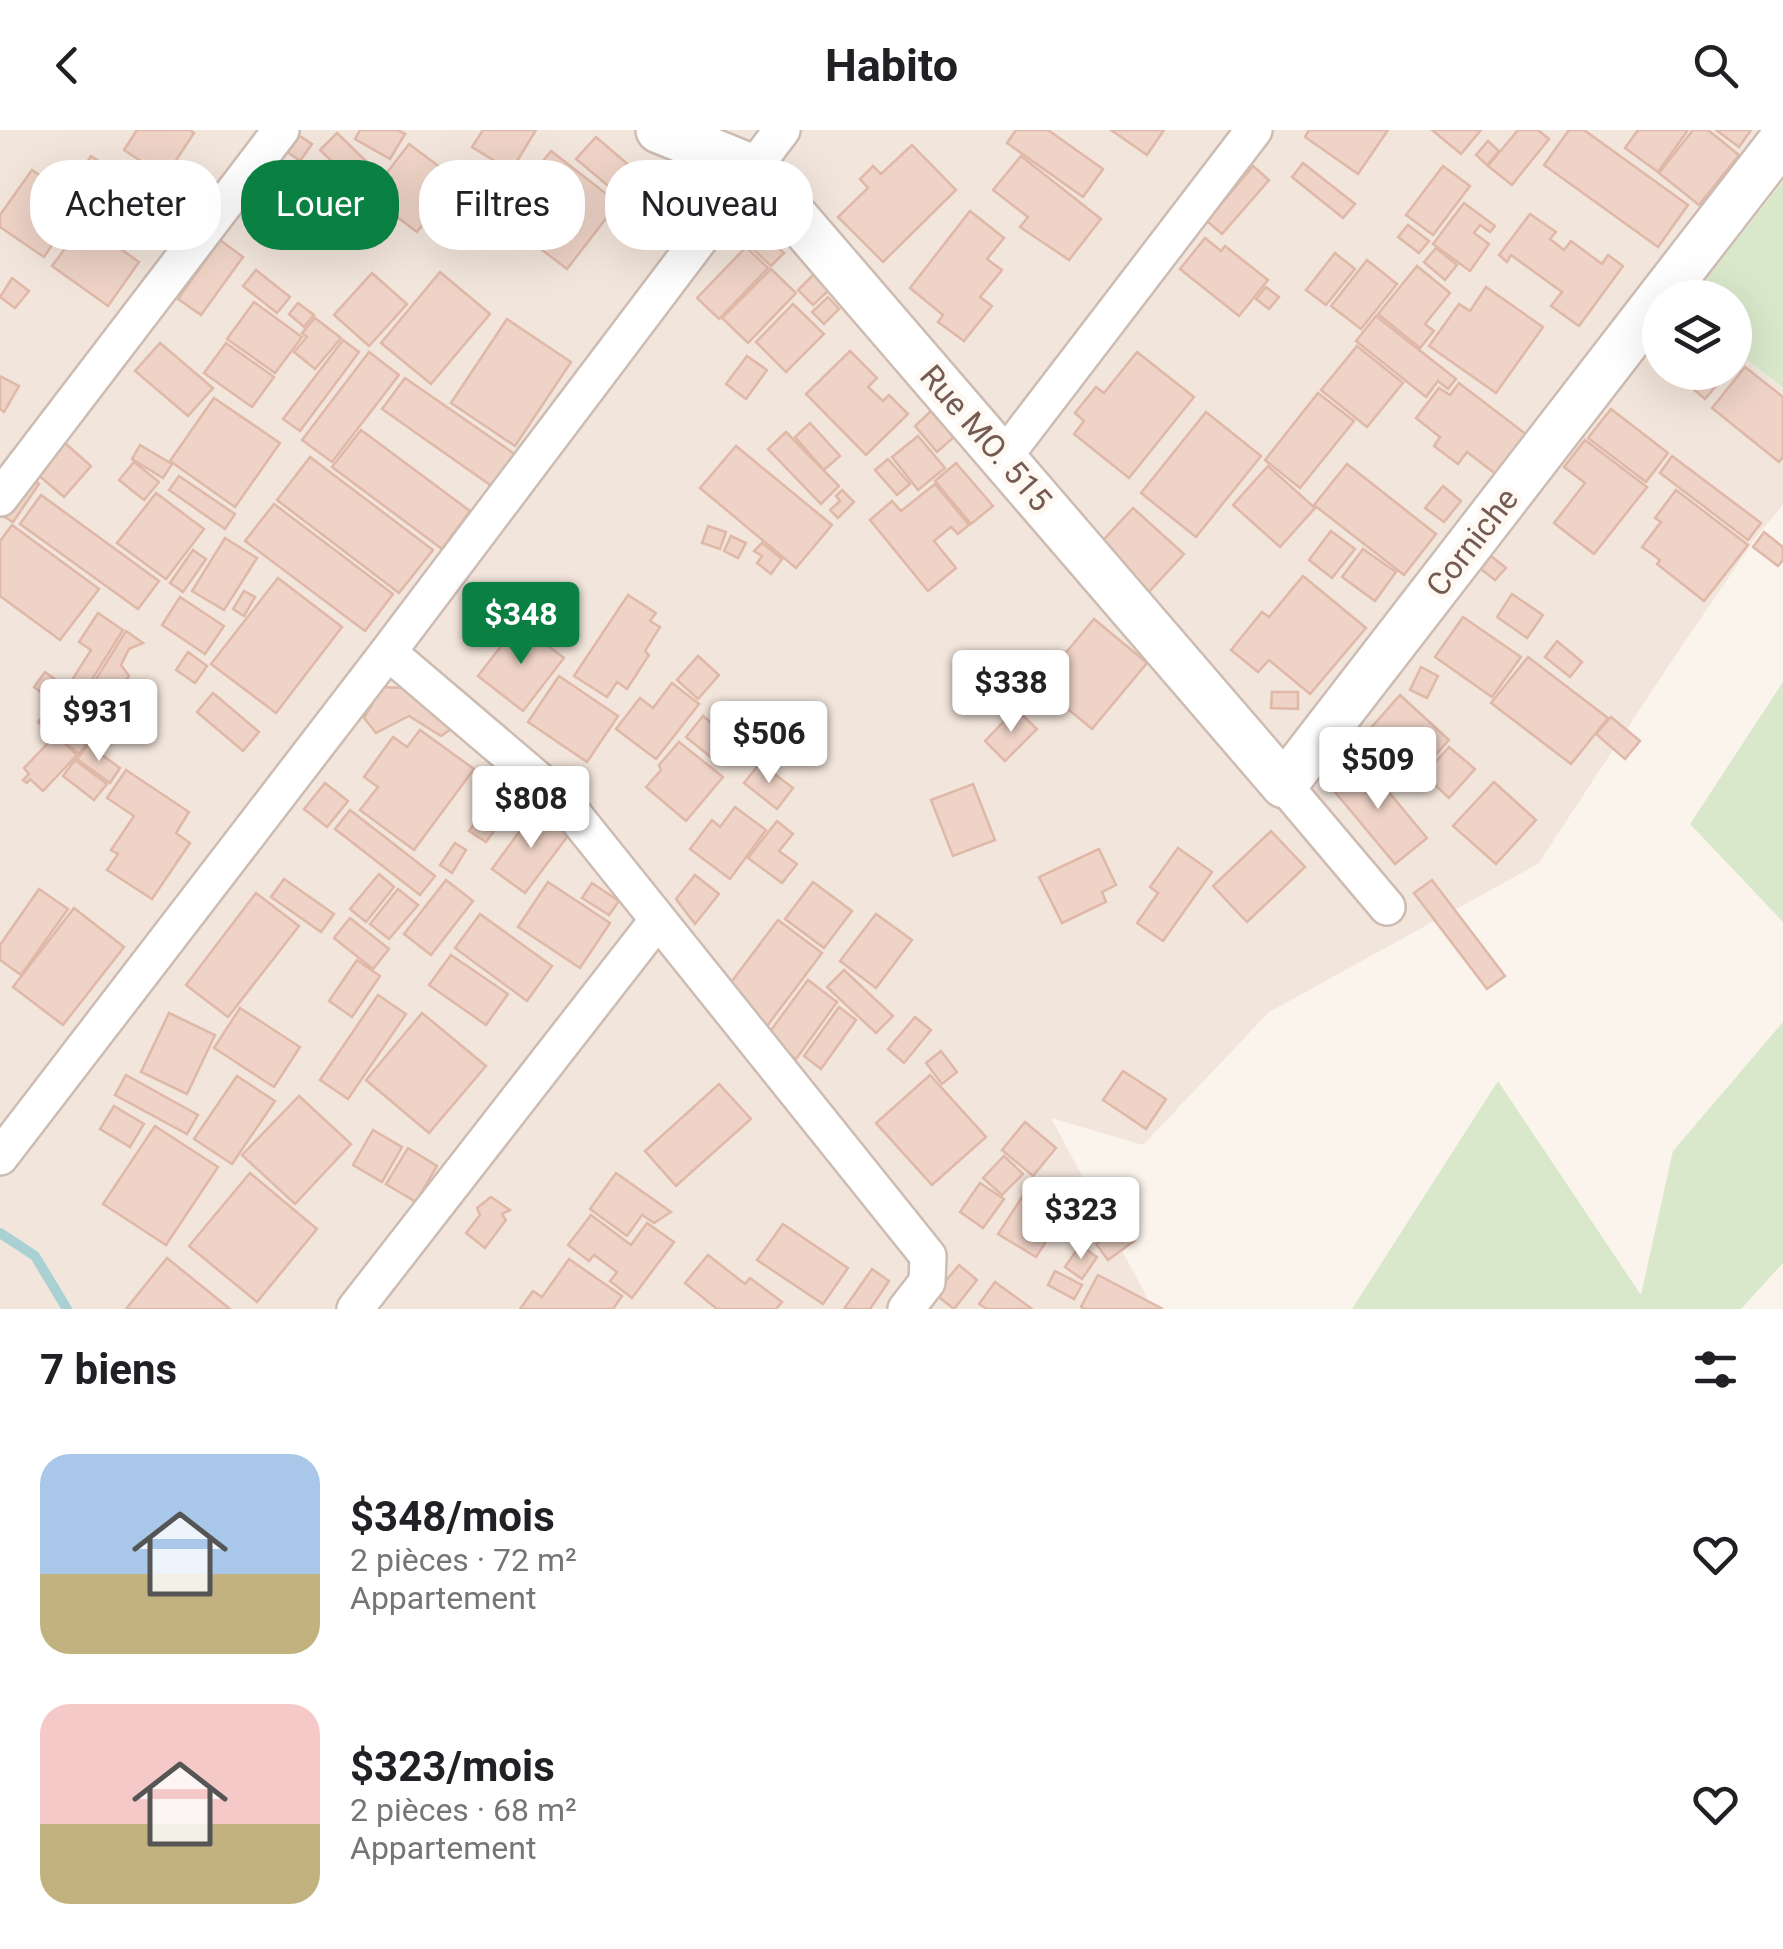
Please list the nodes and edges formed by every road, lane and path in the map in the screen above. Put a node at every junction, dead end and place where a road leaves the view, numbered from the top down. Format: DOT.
graph roads {
  1 [pos="281,130"];
  2 [pos="659,130"];
  3 [pos="782,130"];
  4 [pos="1254,130"];
  5 [pos="1783,139"];
  6 [pos="733,160"];
  7 [pos="759,160"];
  8 [pos="813,238"];
  9 [pos="691,250"];
  10 [pos="1674,280"];
  11 [pos="1642,321"];
  12 [pos="1003,458"];
  13 [pos="0,498"];
  14 [pos="388,652"];
  15 [pos="1284,785"];
  16 [pos="1388,907"];
  17 [pos="656,921"];
  18 [pos="1,1156"];
  19 [pos="356,1309"];
  20 [pos="906,1309"];
  1 -- 13 [label="street"];
  2 -- 6 [label="street, Rue MO. 515"];
  3 -- 7 [label="street"];
  4 -- 12 [label="street"];
  5 -- 10 [label="street, Corniche"];
  8 -- 12 [label="street, Rue MO. 515"];
  9 -- 14 [label="street"];
  11 -- 15 [label="street, Corniche"];
  12 -- 15 [label="street, Rue MO. 515"];
  14 -- 17 [label="street"];
  14 -- 18 [label="street"];
  15 -- 16 [label="street"];
  17 -- 19 [label="street"];
  17 -- 20 [label="street"];
}
